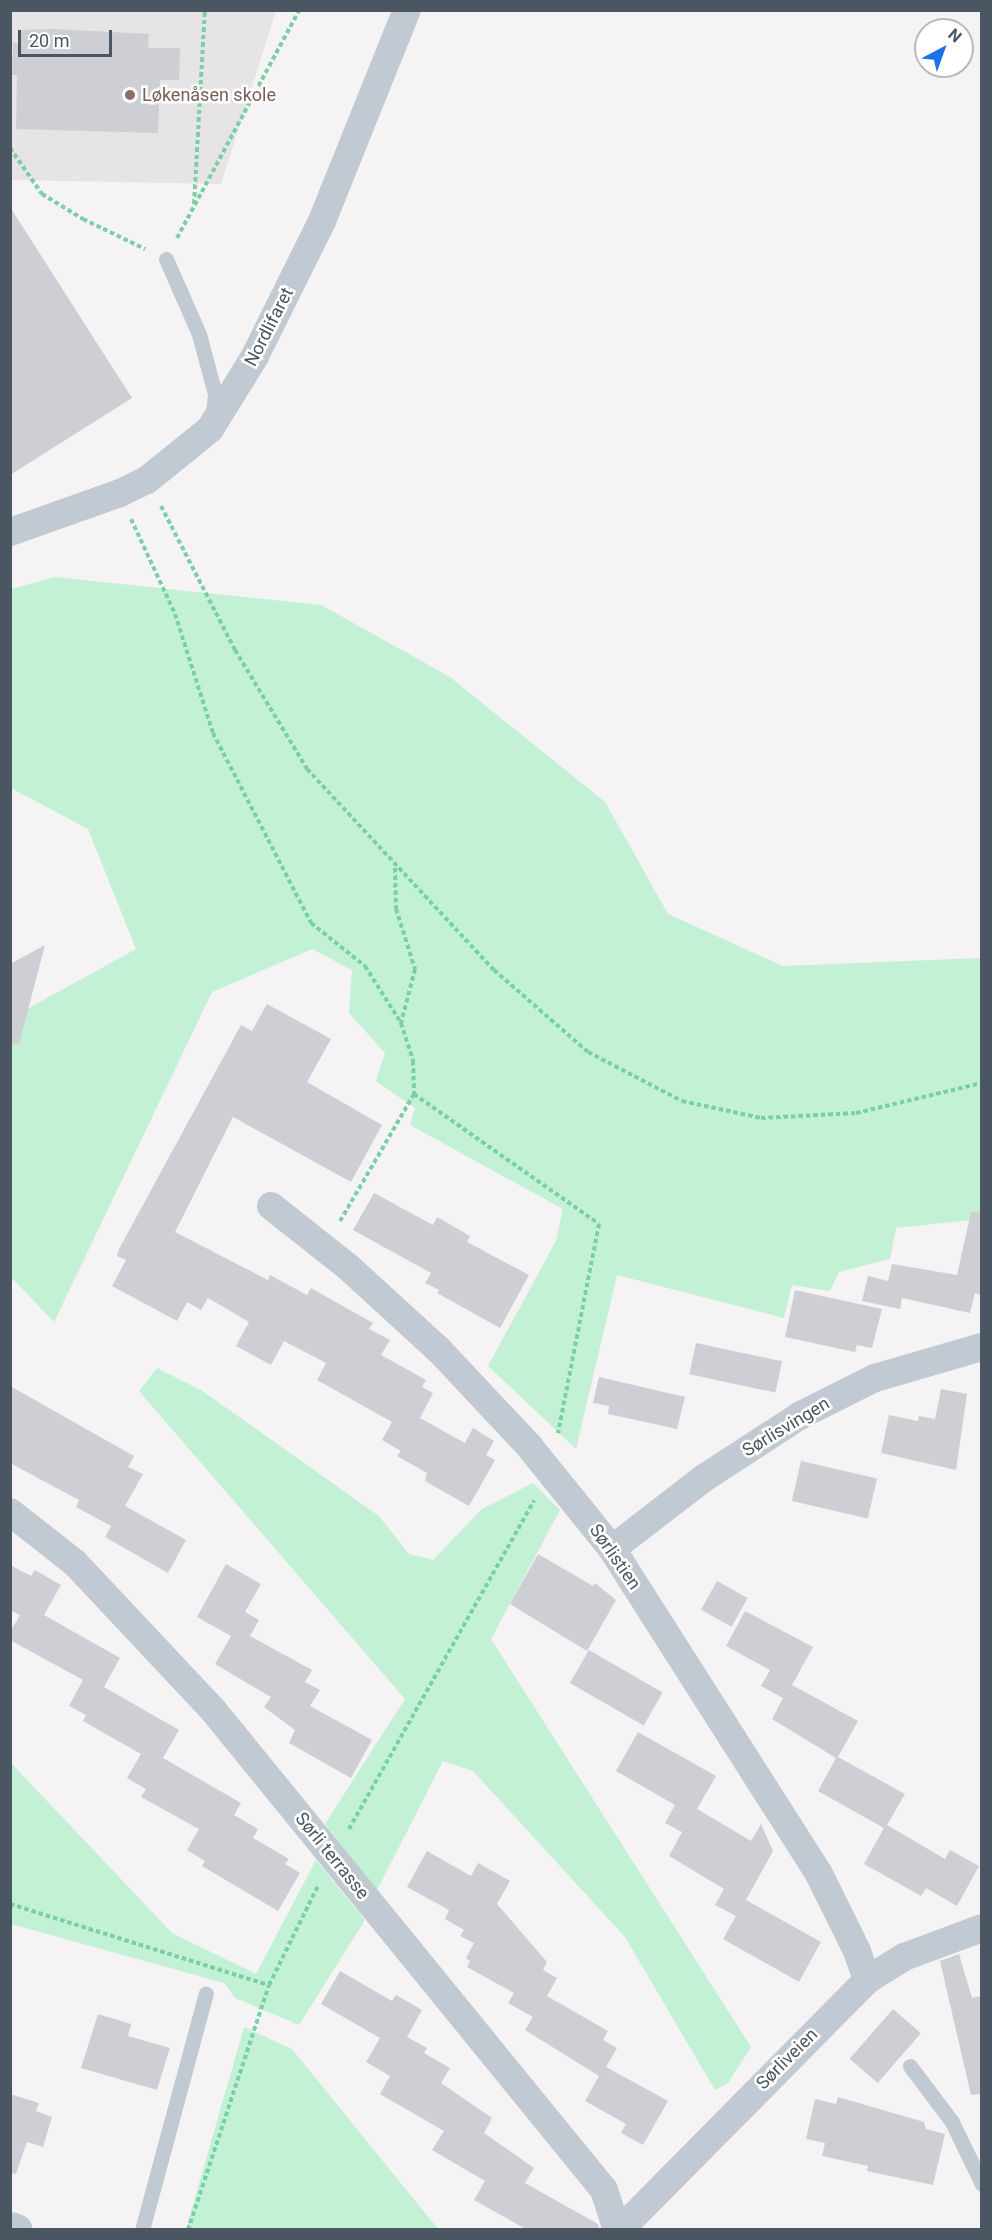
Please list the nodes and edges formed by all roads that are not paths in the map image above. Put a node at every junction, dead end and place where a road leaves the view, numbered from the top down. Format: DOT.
graph roads {
  1 [pos="407,10"];
  2 [pos="166,259"];
  3 [pos="210,429"];
  4 [pos="10,532"];
  5 [pos="271,1206"];
  6 [pos="981,1347"];
  7 [pos="10,1512"];
  8 [pos="612,1549"];
  9 [pos="981,1928"];
  10 [pos="867,1980"];
  11 [pos="206,1994"];
  12 [pos="910,2066"];
  13 [pos="981,2184"];
  14 [pos="10,2228"];
  15 [pos="16,2229"];
  16 [pos="142,2229"];
  17 [pos="618,2229"];
  1 -- 3 [label="street, Nordlifaret"];
  2 -- 3 [label="lane"];
  3 -- 4 [label="street, Nordlifaret"];
  5 -- 8 [label="street, Sørlistien"];
  6 -- 8 [label="street, Sørlisvingen"];
  7 -- 17 [label="street, Sørli terrasse"];
  8 -- 10 [label="street, Sørlistien"];
  9 -- 10 [label="street, Sørliveien"];
  10 -- 17 [label="street, Sørliveien"];
  11 -- 16 [label="lane"];
  12 -- 13 [label="lane"];
  14 -- 15 [label="street"];
}
